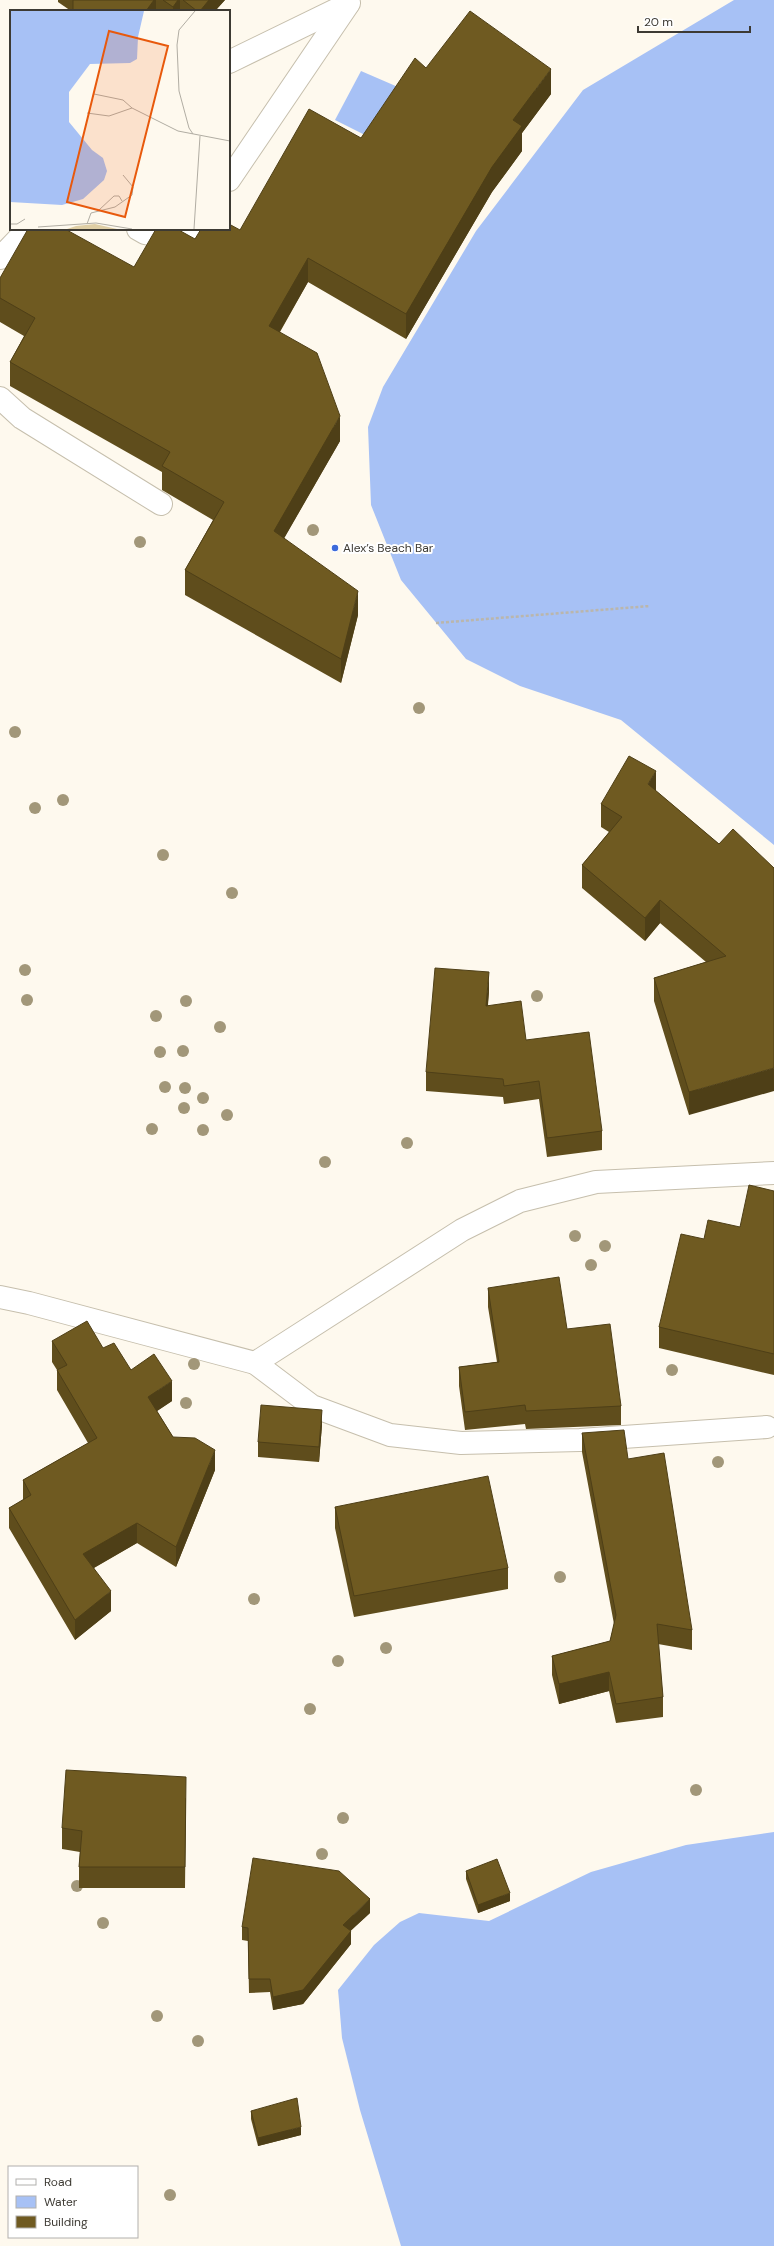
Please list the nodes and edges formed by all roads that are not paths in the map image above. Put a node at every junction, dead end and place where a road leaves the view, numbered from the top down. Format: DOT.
graph roads {
  1 [pos="351,2"];
  2 [pos="230,62"];
  3 [pos="230,179"];
  4 [pos="27,230"];
  5 [pos="140,230"];
  6 [pos="187,230"];
  7 [pos="0,258"];
  8 [pos="0,398"];
  9 [pos="161,504"];
  10 [pos="774,1173"];
  11 [pos="0,1297"];
  12 [pos="255,1363"];
  13 [pos="767,1427"];
  1 -- 2 [label="street"];
  1 -- 3 [label="street"];
  4 -- 7 [label="street"];
  5 -- 6 [label="street"];
  8 -- 9 [label="street"];
  10 -- 12 [label="street"];
  11 -- 12 [label="street"];
  12 -- 13 [label="street"];
}
